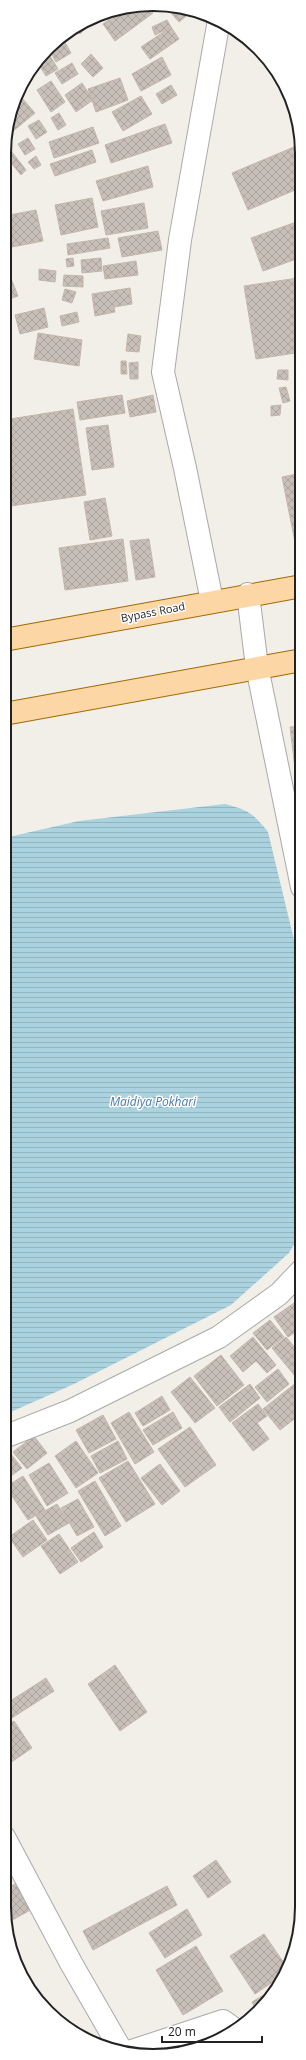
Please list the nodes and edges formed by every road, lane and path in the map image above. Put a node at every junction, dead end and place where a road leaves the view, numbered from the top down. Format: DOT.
graph roads {
  1 [pos="218,27"];
  2 [pos="295,587"];
  3 [pos="248,594"];
  4 [pos="212,601"];
  5 [pos="11,639"];
  6 [pos="295,661"];
  7 [pos="257,667"];
  8 [pos="11,713"];
  9 [pos="295,853"];
  10 [pos="295,1277"];
  11 [pos="11,1435"];
  12 [pos="11,1850"];
  13 [pos="230,2026"];
  14 [pos="118,2044"];
  15 [pos="139,2049"];
  1 -- 4 [label="street"];
  2 -- 3 [label="main road, Bypass Road"];
  3 -- 4 [label="main road, Bypass Road"];
  3 -- 7 [label="street"];
  4 -- 5 [label="main road, Bypass Road"];
  6 -- 7 [label="main road"];
  7 -- 8 [label="main road"];
  7 -- 9 [label="street"];
  10 -- 11 [label="street"];
  12 -- 14 [label="street"];
  13 -- 15 [label="street"];
}
